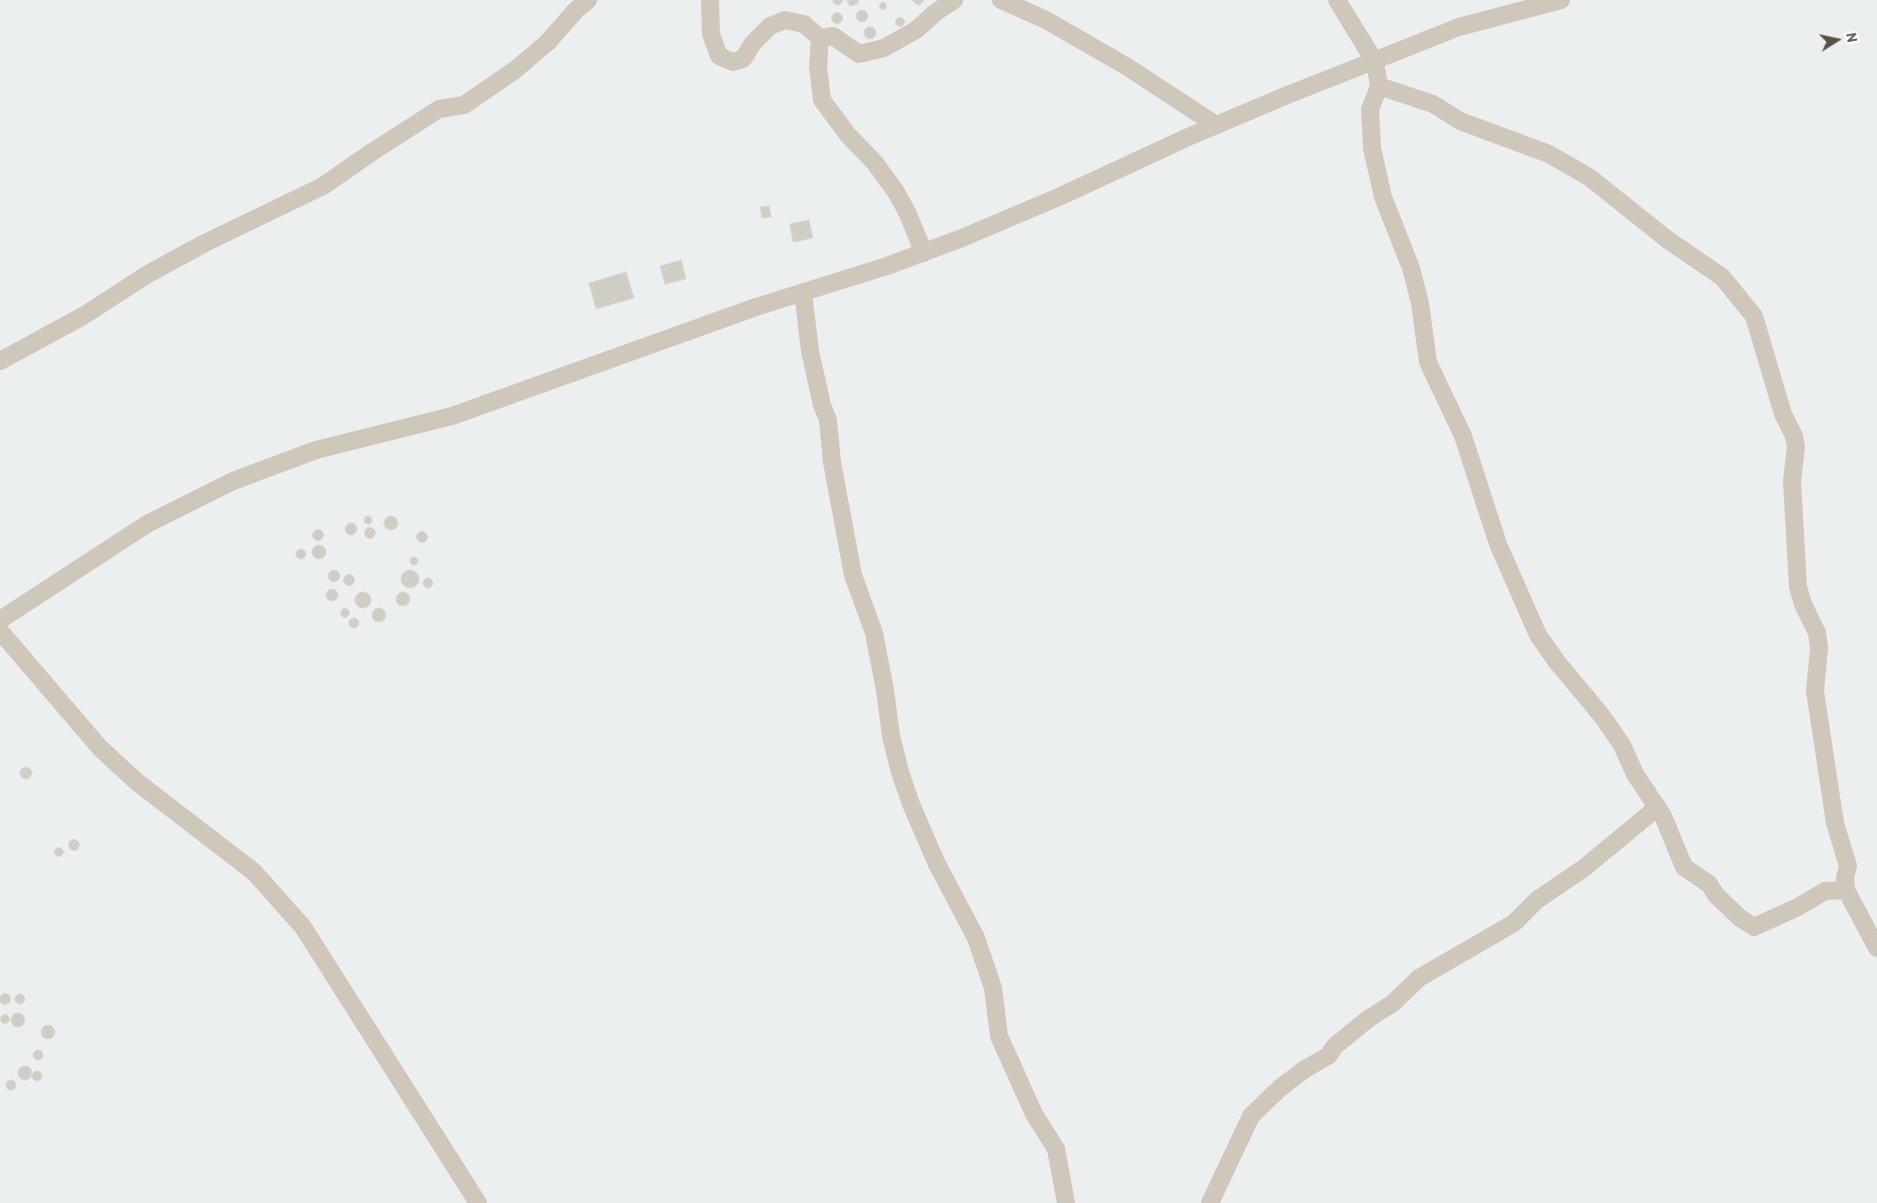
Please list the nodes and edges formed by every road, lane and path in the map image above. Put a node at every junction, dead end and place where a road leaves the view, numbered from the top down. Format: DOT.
graph roads {
  1 [pos="588,0"];
  2 [pos="710,0"];
  3 [pos="954,0"];
  4 [pos="1000,0"];
  5 [pos="1337,0"];
  6 [pos="1561,0"];
  7 [pos="820,38"];
  8 [pos="1375,62"];
  9 [pos="1379,86"];
  10 [pos="1216,125"];
  11 [pos="924,252"];
  12 [pos="803,292"];
  13 [pos="0,361"];
  14 [pos="0,620"];
  15 [pos="0,631"];
  16 [pos="1656,806"];
  17 [pos="1846,890"];
  18 [pos="1877,948"];
  19 [pos="478,1203"];
  20 [pos="1066,1203"];
  21 [pos="1210,1203"];
  1 -- 13 [label="street"];
  2 -- 7 [label="street"];
  3 -- 7 [label="street"];
  4 -- 10 [label="street"];
  5 -- 8 [label="street"];
  6 -- 8 [label="street"];
  7 -- 11 [label="street"];
  8 -- 9 [label="street"];
  8 -- 10 [label="street"];
  9 -- 16 [label="street"];
  9 -- 17 [label="street"];
  10 -- 11 [label="street"];
  11 -- 12 [label="street"];
  12 -- 14 [label="street"];
  12 -- 20 [label="street"];
  15 -- 19 [label="street"];
  16 -- 17 [label="street"];
  16 -- 21 [label="street"];
  17 -- 18 [label="street"];
}
